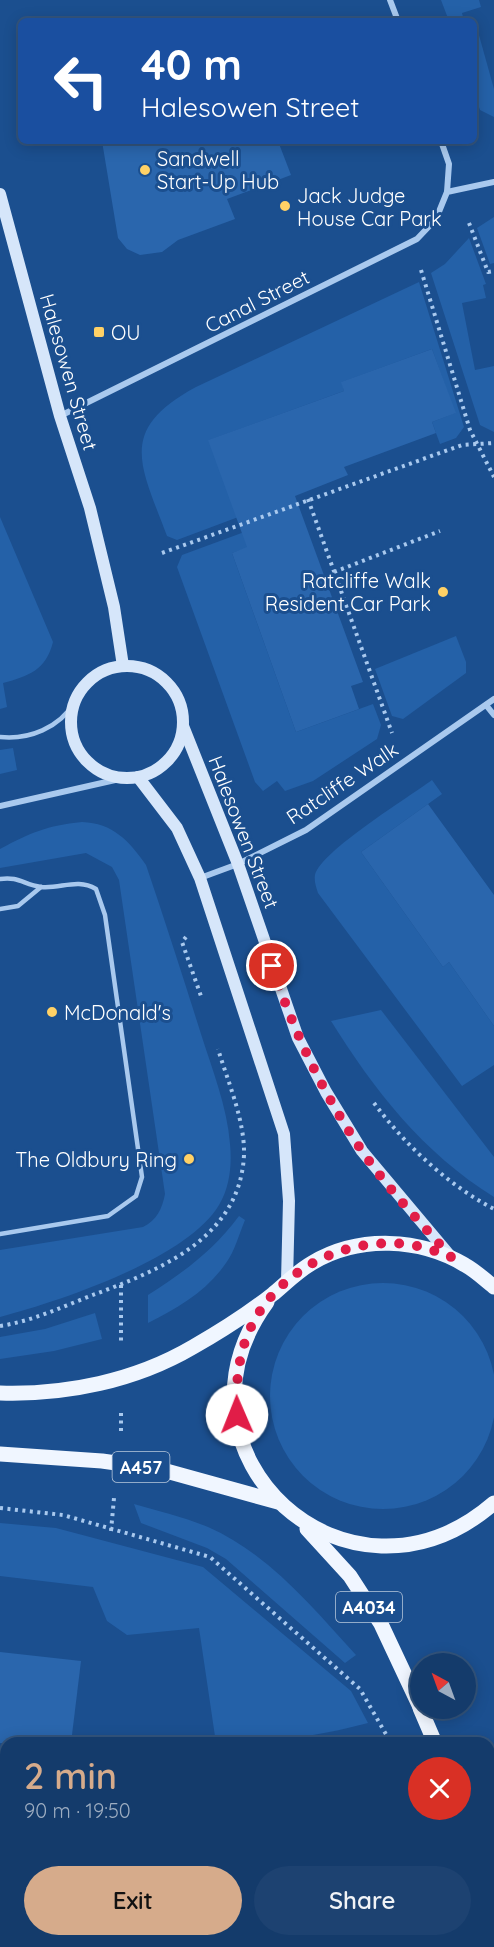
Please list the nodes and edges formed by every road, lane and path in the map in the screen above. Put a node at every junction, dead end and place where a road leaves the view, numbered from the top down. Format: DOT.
graph roads {
  1 [pos="390,0"];
  2 [pos="397,18"];
  3 [pos="442,144"];
  4 [pos="494,182"];
  5 [pos="447,192"];
  6 [pos="0,194"];
  7 [pos="469,223"];
  8 [pos="421,269"];
  9 [pos="494,270"];
  10 [pos="60,416"];
  11 [pos="494,443"];
  12 [pos="479,444"];
  13 [pos="494,477"];
  14 [pos="308,500"];
  15 [pos="440,531"];
  16 [pos="162,553"];
  17 [pos="334,572"];
  18 [pos="123,666"];
  19 [pos="494,699"];
  20 [pos="75,702"];
  21 [pos="486,705"];
  22 [pos="494,715"];
  23 [pos="183,726"];
  24 [pos="392,734"];
  25 [pos="0,737"];
  26 [pos="138,777"];
  27 [pos="124,778"];
  28 [pos="0,806"];
  29 [pos="238,864"];
  30 [pos="200,878"];
  31 [pos="0,879"];
  32 [pos="42,887"];
  33 [pos="0,909"];
  34 [pos="182,942"];
  35 [pos="205,1008"];
  36 [pos="217,1044"];
  37 [pos="367,1093"];
  38 [pos="494,1209"];
  39 [pos="0,1234"];
  40 [pos="451,1257"];
  41 [pos="468,1266"];
  42 [pos="494,1274"];
  43 [pos="287,1281"];
  44 [pos="494,1287"];
  45 [pos="274,1293"];
  46 [pos="0,1326"];
  47 [pos="0,1393"];
  48 [pos="0,1455"];
  49 [pos="278,1502"];
  50 [pos="494,1503"];
  51 [pos="0,1508"];
  52 [pos="298,1519"];
  53 [pos="410,1686"];
  54 [pos="425,1719"];
  55 [pos="388,1737"];
  56 [pos="432,1737"];
  1 -- 2 [label="street"];
  3 -- 5 [label="street, Canal Street"];
  4 -- 5 [label="street"];
  5 -- 10 [label="street, Canal Street"];
  6 -- 10 [label="main road, Halesowen Street"];
  7 -- 9 [label="path"];
  8 -- 12 [label="path"];
  10 -- 18 [label="main road, Halesowen Street"];
  11 -- 12 [label="path"];
  12 -- 13 [label="path"];
  12 -- 14 [label="path"];
  14 -- 16 [label="path"];
  14 -- 17 [label="path, Ratcliffe Walk"];
  15 -- 17 [label="path"];
  17 -- 24 [label="path, Ratcliffe Walk"];
  18 -- 20 [label="main road"];
  18 -- 23 [label="main road, Halesowen Street"];
  19 -- 21 [label="street, Ratcliffe Walk"];
  20 -- 25 [label="lane"];
  20 -- 27 [label="main road"];
  21 -- 22 [label="street"];
  21 -- 29 [label="street, Ratcliffe Walk"];
  23 -- 26 [label="main road"];
  23 -- 29 [label="main road, Halesowen Street"];
  26 -- 27 [label="main road"];
  26 -- 30 [label="main road"];
  27 -- 28 [label="street"];
  29 -- 30 [label="street, Ratcliffe Walk"];
  29 -- 40 [label="main road, Halesowen Street"];
  30 -- 43 [label="main road"];
  31 -- 32 [label="lane"];
  32 -- 33 [label="lane"];
  32 -- 39 [label="lane"];
  34 -- 35 [label="path"];
  36 -- 46 [label="path"];
  37 -- 38 [label="path"];
  40 -- 41 [label="main road, A457"];
  40 -- 43 [label="main road, A457"];
  41 -- 42 [label="main road, A457"];
  41 -- 44 [label="main road, A457"];
  43 -- 45 [label="main road, A457"];
  45 -- 47 [label="main road"];
  45 -- 49 [label="main road, A457"];
  48 -- 49 [label="main road, A457"];
  49 -- 52 [label="main road, A457"];
  50 -- 52 [label="main road, A457"];
  51 -- 55 [label="path"];
  52 -- 53 [label="main road, A4034"];
  54 -- 56 [label="main road, A4034"];
}
